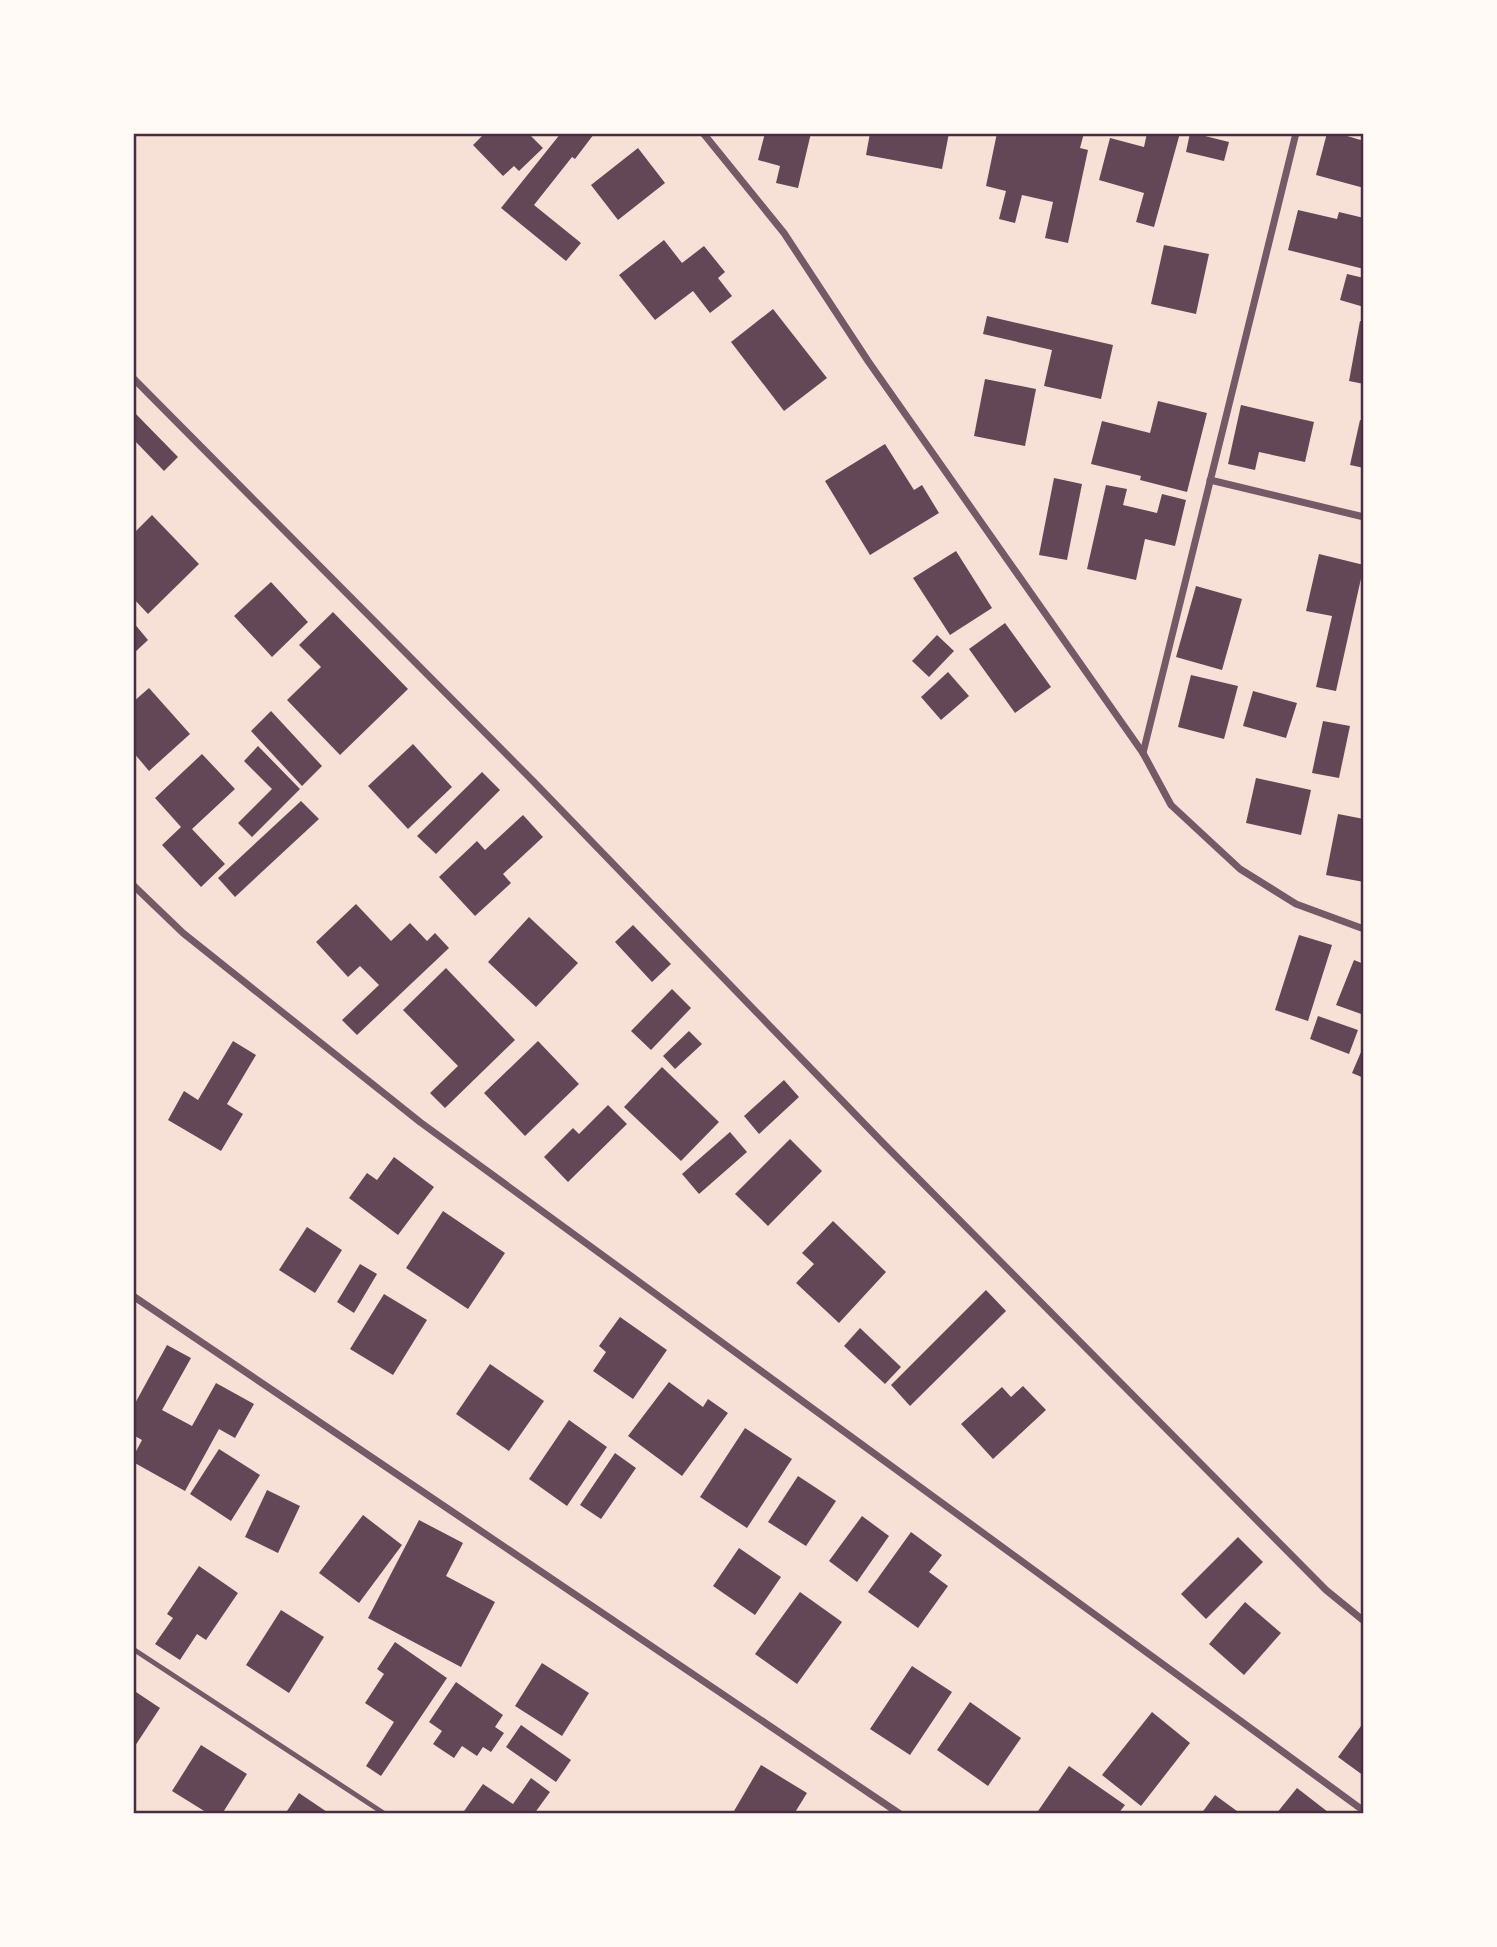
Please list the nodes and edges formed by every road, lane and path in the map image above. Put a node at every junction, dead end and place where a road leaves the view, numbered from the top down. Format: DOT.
graph roads {
  1 [pos="702,133"];
  2 [pos="1296,133"];
  3 [pos="133,378"];
  4 [pos="1210,480"];
  5 [pos="1364,517"];
  6 [pos="1143,753"];
  7 [pos="133,885"];
  8 [pos="1364,929"];
  9 [pos="133,1296"];
  10 [pos="1364,1621"];
  11 [pos="133,1650"];
  12 [pos="1364,1811"];
  13 [pos="385,1814"];
  14 [pos="900,1814"];
  1 -- 6 [label="street"];
  2 -- 4 [label="street"];
  3 -- 10 [label="street"];
  4 -- 5 [label="street"];
  4 -- 6 [label="street"];
  6 -- 8 [label="street"];
  7 -- 12 [label="street"];
  9 -- 14 [label="street"];
  11 -- 13 [label="lane"];
}
